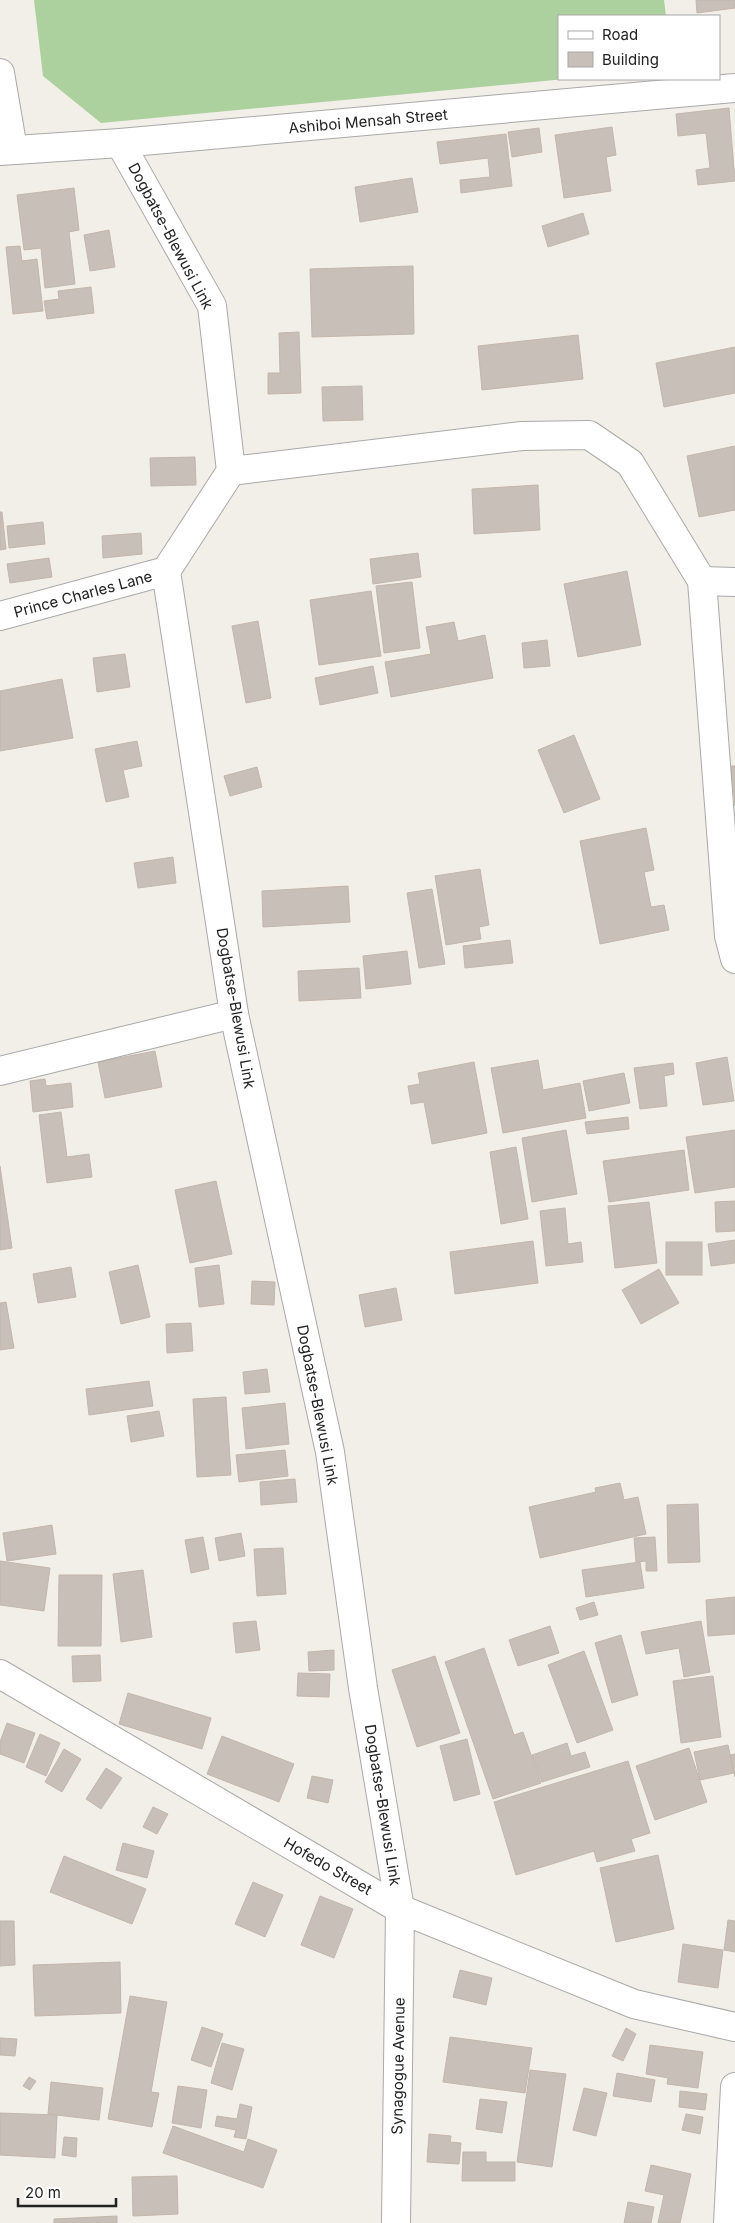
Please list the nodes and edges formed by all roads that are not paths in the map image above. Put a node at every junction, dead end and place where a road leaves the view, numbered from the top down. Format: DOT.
graph roads {
  1 [pos="0,73"];
  2 [pos="735,88"];
  3 [pos="120,143"];
  4 [pos="7,150"];
  5 [pos="231,471"];
  6 [pos="166,571"];
  7 [pos="702,581"];
  8 [pos="735,582"];
  9 [pos="0,616"];
  10 [pos="735,959"];
  11 [pos="234,1014"];
  12 [pos="0,1070"];
  13 [pos="0,1674"];
  14 [pos="400,1909"];
  15 [pos="735,2027"];
  16 [pos="735,2087"];
  17 [pos="396,2223"];
  18 [pos="728,2223"];
  1 -- 4 [label="street"];
  2 -- 3 [label="street, Ashiboi Mensah Street"];
  3 -- 4 [label="street, Ashiboi Mensah Street"];
  3 -- 5 [label="street, Dogbatse-Blewusi Link"];
  5 -- 6 [label="street"];
  5 -- 7 [label="street"];
  6 -- 9 [label="street, Prince Charles Lane"];
  6 -- 11 [label="street, Dogbatse-Blewusi Link"];
  7 -- 8 [label="street"];
  7 -- 10 [label="street"];
  11 -- 12 [label="street"];
  11 -- 14 [label="street, Dogbatse-Blewusi Link"];
  13 -- 14 [label="street, Hofedo Street"];
  14 -- 15 [label="street, Hofedo Street"];
  14 -- 17 [label="street, Synagogue Avenue"];
  16 -- 18 [label="street"];
}
